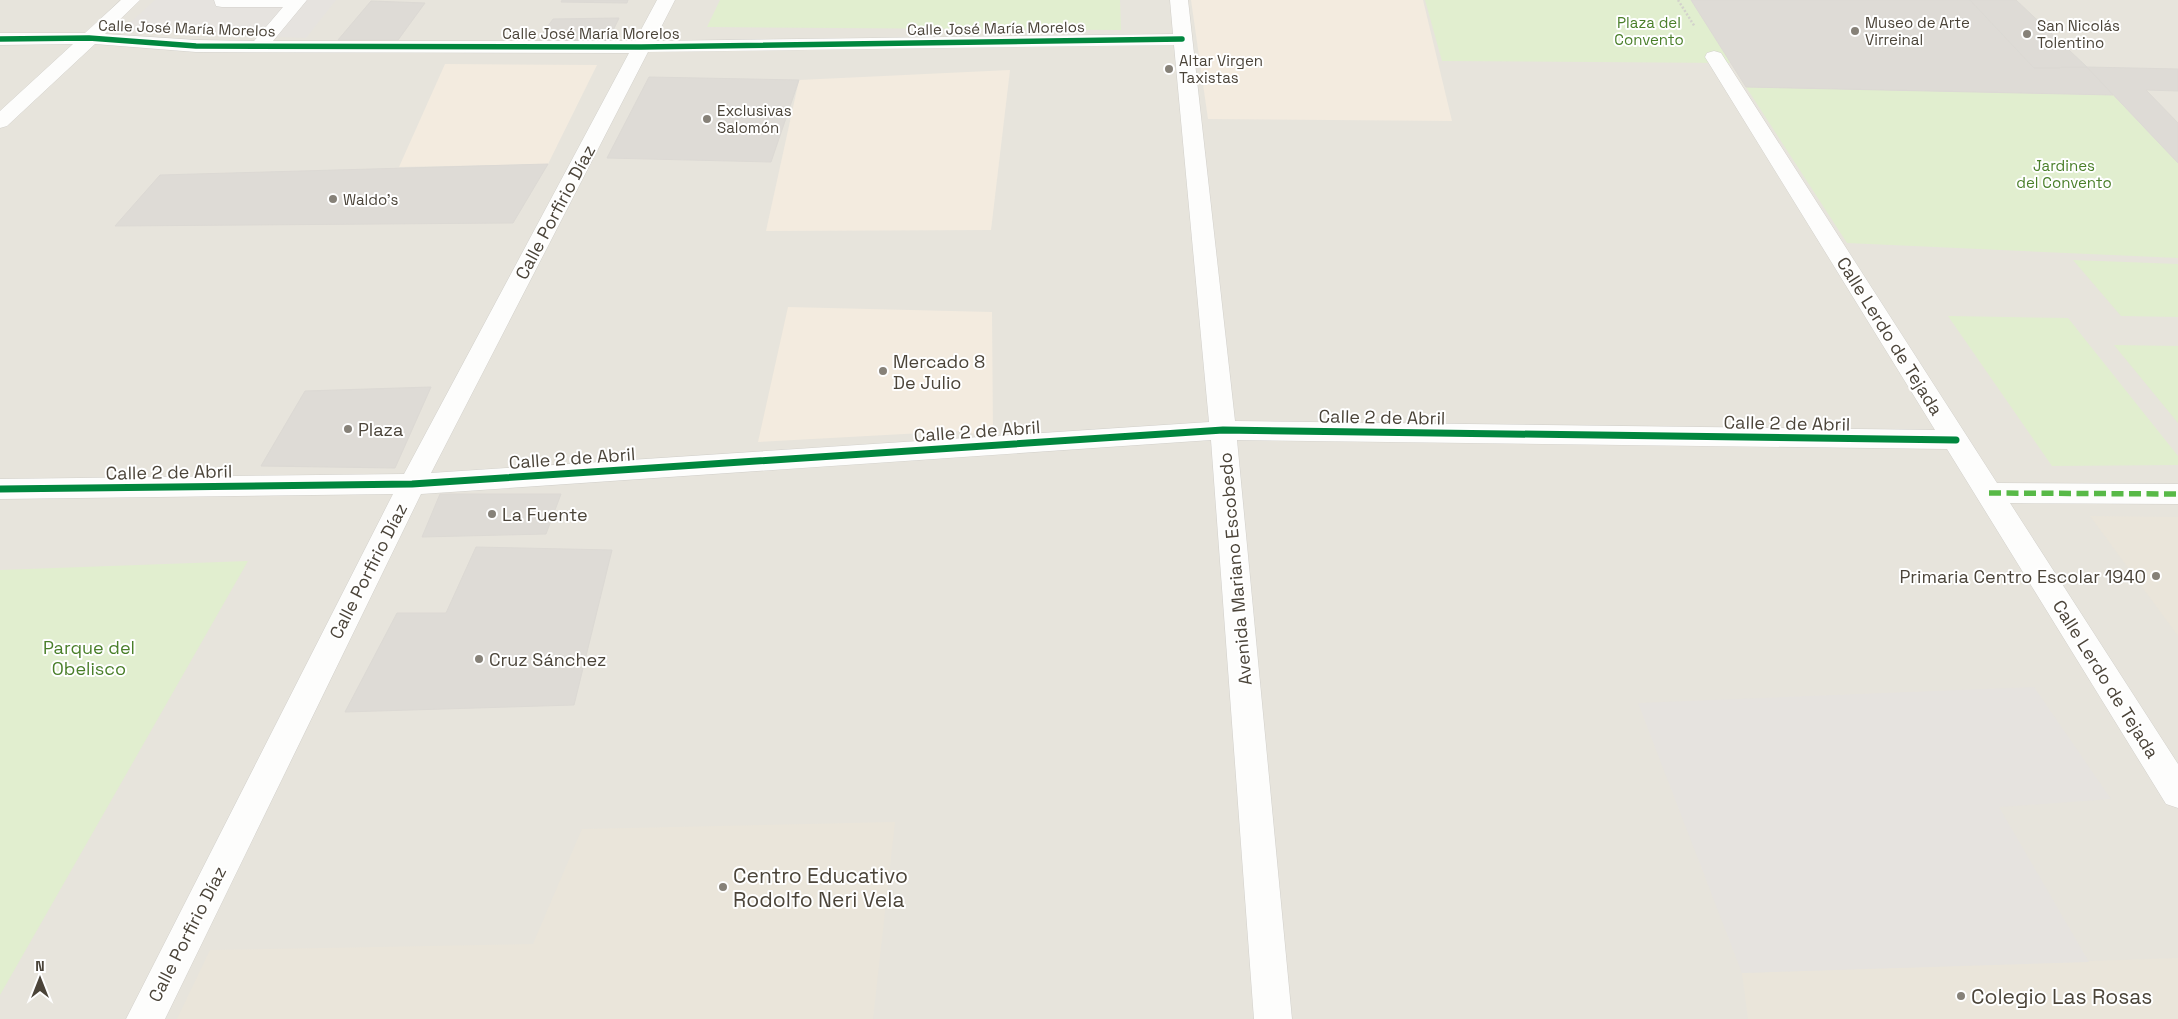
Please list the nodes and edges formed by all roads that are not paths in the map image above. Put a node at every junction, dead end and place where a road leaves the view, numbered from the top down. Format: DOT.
graph roads {
  1 [pos="131,0"];
  2 [pos="223,0"];
  3 [pos="666,0"];
  4 [pos="1179,0"];
  5 [pos="297,1"];
  6 [pos="89,38"];
  7 [pos="0,39"];
  8 [pos="1182,39"];
  9 [pos="259,46"];
  10 [pos="641,48"];
  11 [pos="1714,57"];
  12 [pos="0,122"];
  13 [pos="1223,430"];
  14 [pos="1956,440"];
  15 [pos="412,484"];
  16 [pos="0,489"];
  17 [pos="1989,493"];
  18 [pos="2178,494"];
  19 [pos="2178,793"];
  20 [pos="145,1019"];
  21 [pos="1273,1019"];
  1 -- 6 [label="street"];
  2 -- 5 [label="street"];
  3 -- 10 [label="street, Calle Porfirio Díaz"];
  4 -- 8 [label="street, Avenida Mariano Escobedo"];
  5 -- 9 [label="street"];
  6 -- 7 [label="street, Calle José María Morelos"];
  6 -- 9 [label="street, Calle José María Morelos"];
  6 -- 12 [label="street"];
  8 -- 10 [label="street, Calle José María Morelos"];
  8 -- 13 [label="street, Avenida Mariano Escobedo"];
  9 -- 10 [label="street, Calle José María Morelos"];
  10 -- 15 [label="street, Calle Porfirio Díaz"];
  11 -- 14 [label="street, Calle Lerdo de Tejada"];
  13 -- 14 [label="street, Calle 2 de Abril"];
  13 -- 15 [label="street, Calle 2 de Abril"];
  13 -- 21 [label="street, Avenida Mariano Escobedo"];
  14 -- 17 [label="street, Calle Lerdo de Tejada"];
  15 -- 16 [label="street, Calle 2 de Abril"];
  15 -- 20 [label="street, Calle Porfirio Díaz"];
  17 -- 18 [label="street"];
  17 -- 19 [label="street, Calle Lerdo de Tejada"];
}
